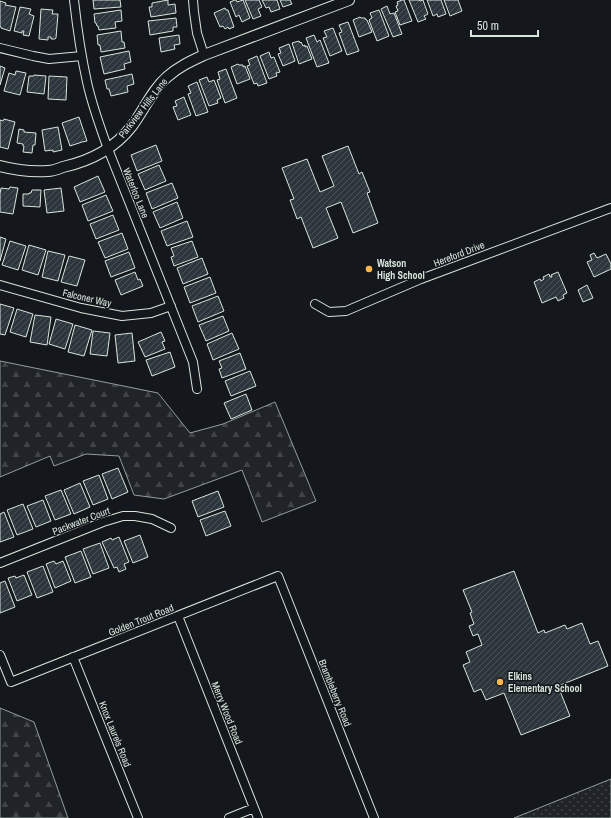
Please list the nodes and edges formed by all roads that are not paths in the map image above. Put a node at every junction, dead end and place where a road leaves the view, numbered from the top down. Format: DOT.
graph roads {
  1 [pos="74,0"];
  2 [pos="193,0"];
  3 [pos="349,0"];
  4 [pos="0,48"];
  5 [pos="82,56"];
  6 [pos="204,56"];
  7 [pos="108,149"];
  8 [pos="0,166"];
  9 [pos="611,208"];
  10 [pos="0,285"];
  11 [pos="315,304"];
  12 [pos="171,306"];
  13 [pos="197,389"];
  14 [pos="171,528"];
  15 [pos="0,563"];
  16 [pos="278,576"];
  17 [pos="178,616"];
  18 [pos="0,655"];
  19 [pos="73,658"];
  20 [pos="254,808"];
  21 [pos="138,818"];
  22 [pos="229,818"];
  23 [pos="258,818"];
  24 [pos="374,818"];
  1 -- 5 [label="street, Waterloo Lane"];
  2 -- 6 [label="street"];
  3 -- 6 [label="street, Parkview Hills Lane"];
  4 -- 5 [label="street"];
  5 -- 7 [label="street, Waterloo Lane"];
  6 -- 7 [label="street, Parkview Hills Lane"];
  7 -- 8 [label="street, Parkview Hills Lane"];
  7 -- 12 [label="street, Waterloo Lane"];
  9 -- 11 [label="street, Hereford Drive"];
  10 -- 12 [label="street, Falconer Way"];
  12 -- 13 [label="street, Waterloo Lane"];
  14 -- 15 [label="street, Packwater Court"];
  16 -- 17 [label="street, Golden Trout Road"];
  16 -- 24 [label="street, Brambleberry Road"];
  17 -- 19 [label="street, Golden Trout Road"];
  17 -- 20 [label="street, Merry Wood Road"];
  18 -- 19 [label="street, Golden Trout Road"];
  19 -- 21 [label="street, Knox Laurels Road"];
  20 -- 22 [label="street"];
  20 -- 23 [label="street, Merry Wood Road"];
}
